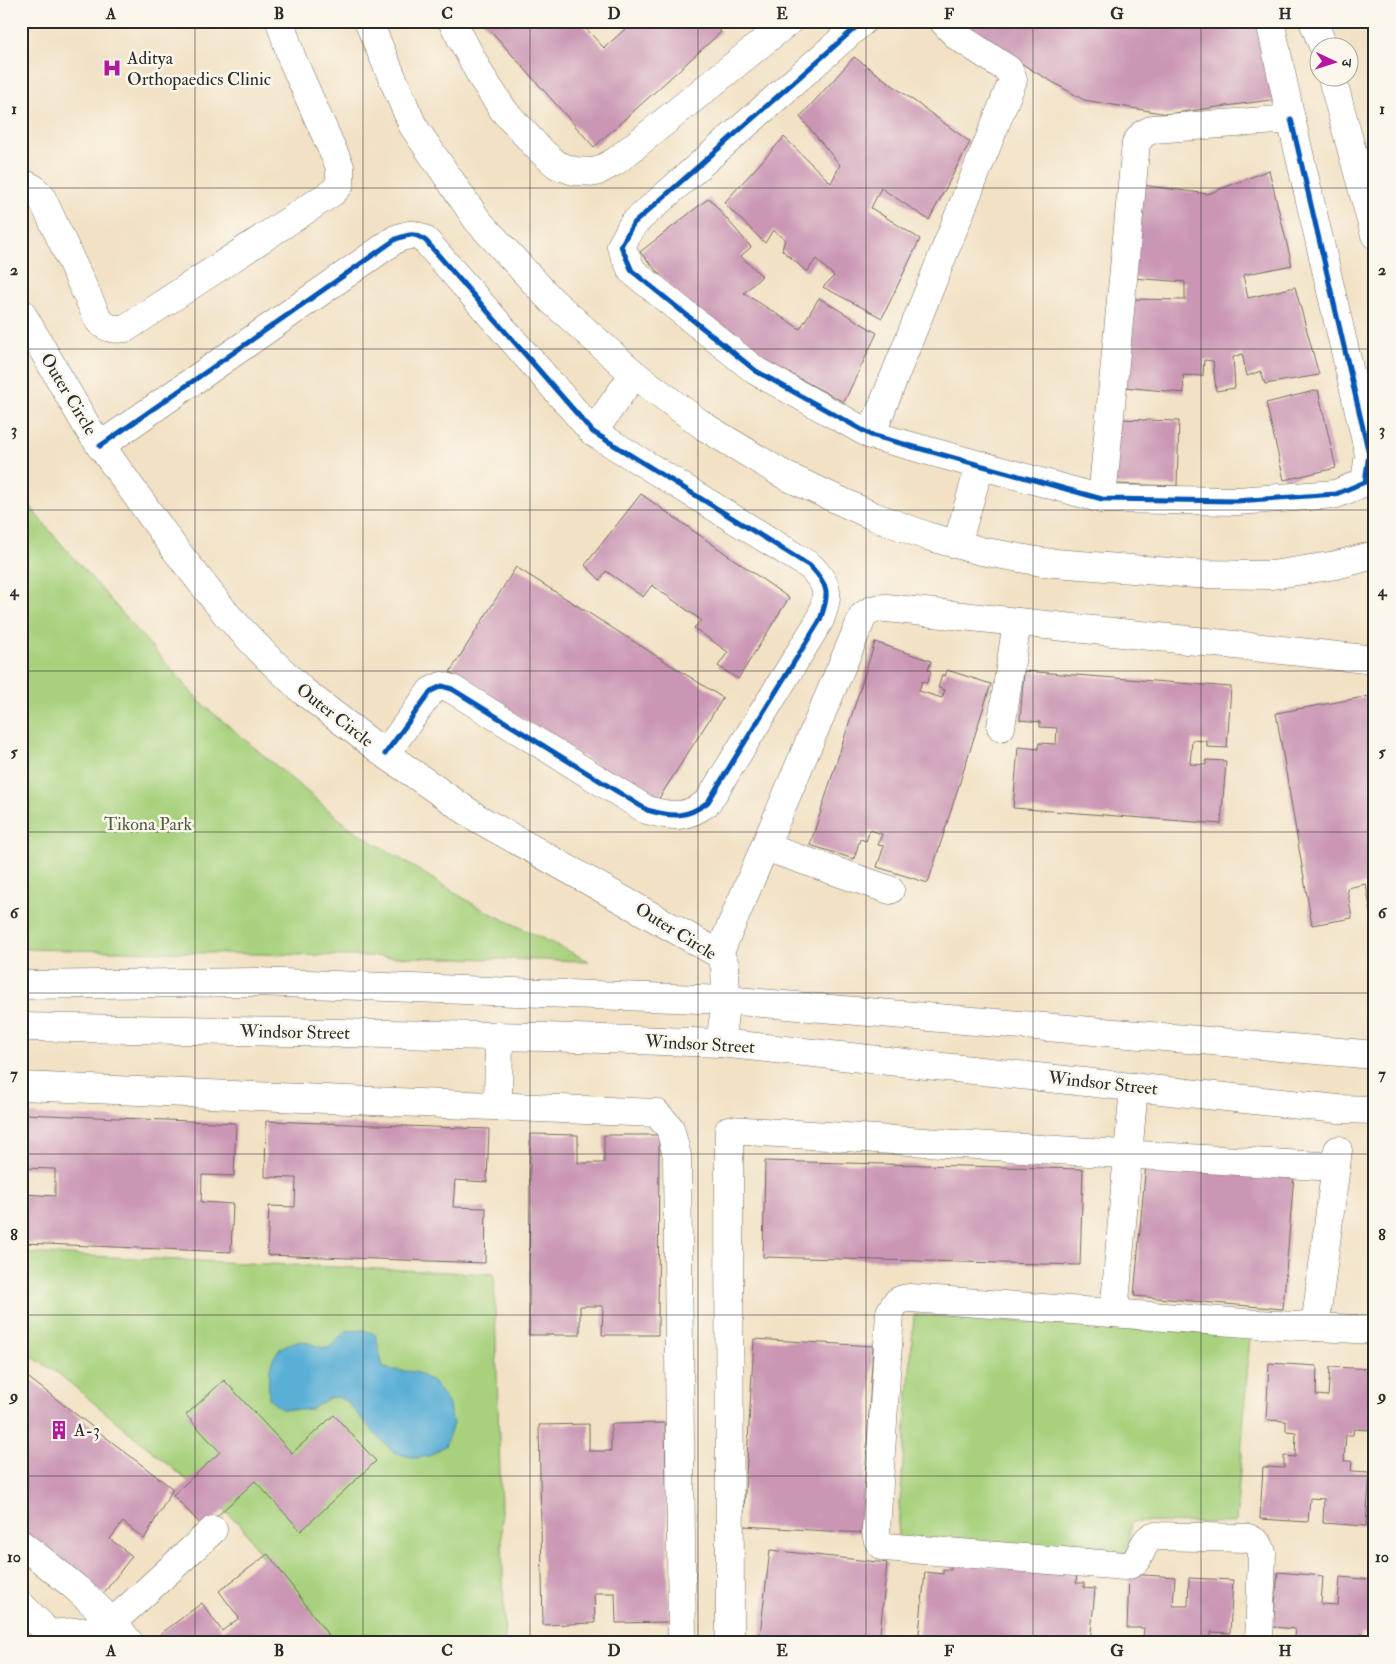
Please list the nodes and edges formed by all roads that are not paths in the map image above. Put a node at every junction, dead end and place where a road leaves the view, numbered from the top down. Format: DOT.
graph roads {
  1 [pos="280,21"];
  2 [pos="368,21"];
  3 [pos="452,21"];
  4 [pos="788,21"];
  5 [pos="863,21"];
  6 [pos="943,21"];
  7 [pos="1270,21"];
  8 [pos="1313,21"];
  9 [pos="1320,38"];
  10 [pos="1335,88"];
  11 [pos="1291,119"];
  12 [pos="21,186"];
  13 [pos="1375,235"];
  14 [pos="21,312"];
  15 [pos="634,374"];
  16 [pos="593,432"];
  17 [pos="871,435"];
  18 [pos="100,446"];
  19 [pos="980,465"];
  20 [pos="1102,499"];
  21 [pos="957,544"];
  22 [pos="1375,555"];
  23 [pos="1017,622"];
  24 [pos="1375,660"];
  25 [pos="1001,727"];
  26 [pos="385,754"];
  27 [pos="765,846"];
  28 [pos="890,890"];
  29 [pos="719,954"];
  30 [pos="21,986"];
  31 [pos="726,1000"];
  32 [pos="21,1028"];
  33 [pos="500,1036"];
  34 [pos="720,1043"];
  35 [pos="1375,1055"];
  36 [pos="21,1086"];
  37 [pos="1134,1087"];
  38 [pos="498,1106"];
  39 [pos="1375,1110"];
  40 [pos="1128,1154"];
  41 [pos="1114,1313"];
  42 [pos="1315,1327"];
  43 [pos="1375,1330"];
  44 [pos="213,1530"];
  45 [pos="21,1544"];
  46 [pos="21,1605"];
  47 [pos="113,1622"];
  48 [pos="51,1638"];
  49 [pos="130,1643"];
  50 [pos="682,1643"];
  51 [pos="730,1643"];
  52 [pos="1259,1643"];
  1 -- 12 [label="street"];
  2 -- 15 [label="street"];
  3 -- 4 [label="street"];
  5 -- 17 [label="street"];
  6 -- 17 [label="street"];
  7 -- 11 [label="street"];
  8 -- 9 [label="street"];
  10 -- 13 [label="street"];
  11 -- 20 [label="street"];
  11 -- 20 [label="street"];
  14 -- 18 [label="street, Outer Circle"];
  15 -- 16 [label="street"];
  15 -- 21 [label="street"];
  16 -- 18 [label="street"];
  16 -- 26 [label="street"];
  17 -- 19 [label="street"];
  18 -- 26 [label="street, Outer Circle"];
  19 -- 20 [label="street"];
  19 -- 21 [label="street"];
  21 -- 22 [label="street"];
  23 -- 24 [label="street"];
  23 -- 25 [label="street"];
  23 -- 27 [label="street"];
  26 -- 29 [label="street, Outer Circle"];
  27 -- 28 [label="street"];
  27 -- 29 [label="street"];
  29 -- 31 [label="street, Outer Circle"];
  30 -- 31 [label="street"];
  31 -- 34 [label="street, Outer Circle"];
  31 -- 35 [label="street"];
  32 -- 33 [label="street, Windsor Street"];
  33 -- 34 [label="street, Windsor Street"];
  33 -- 38 [label="street"];
  34 -- 37 [label="street, Windsor Street"];
  36 -- 38 [label="street"];
  37 -- 39 [label="street, Windsor Street"];
  37 -- 40 [label="street"];
  38 -- 50 [label="street"];
  40 -- 41 [label="street"];
  40 -- 42 [label="street"];
  40 -- 51 [label="street"];
  41 -- 42 [label="street"];
  41 -- 52 [label="street"];
  42 -- 43 [label="street"];
  44 -- 47 [label="street"];
  45 -- 47 [label="street"];
  46 -- 48 [label="street"];
  47 -- 48 [label="street"];
  47 -- 49 [label="street"];
}
